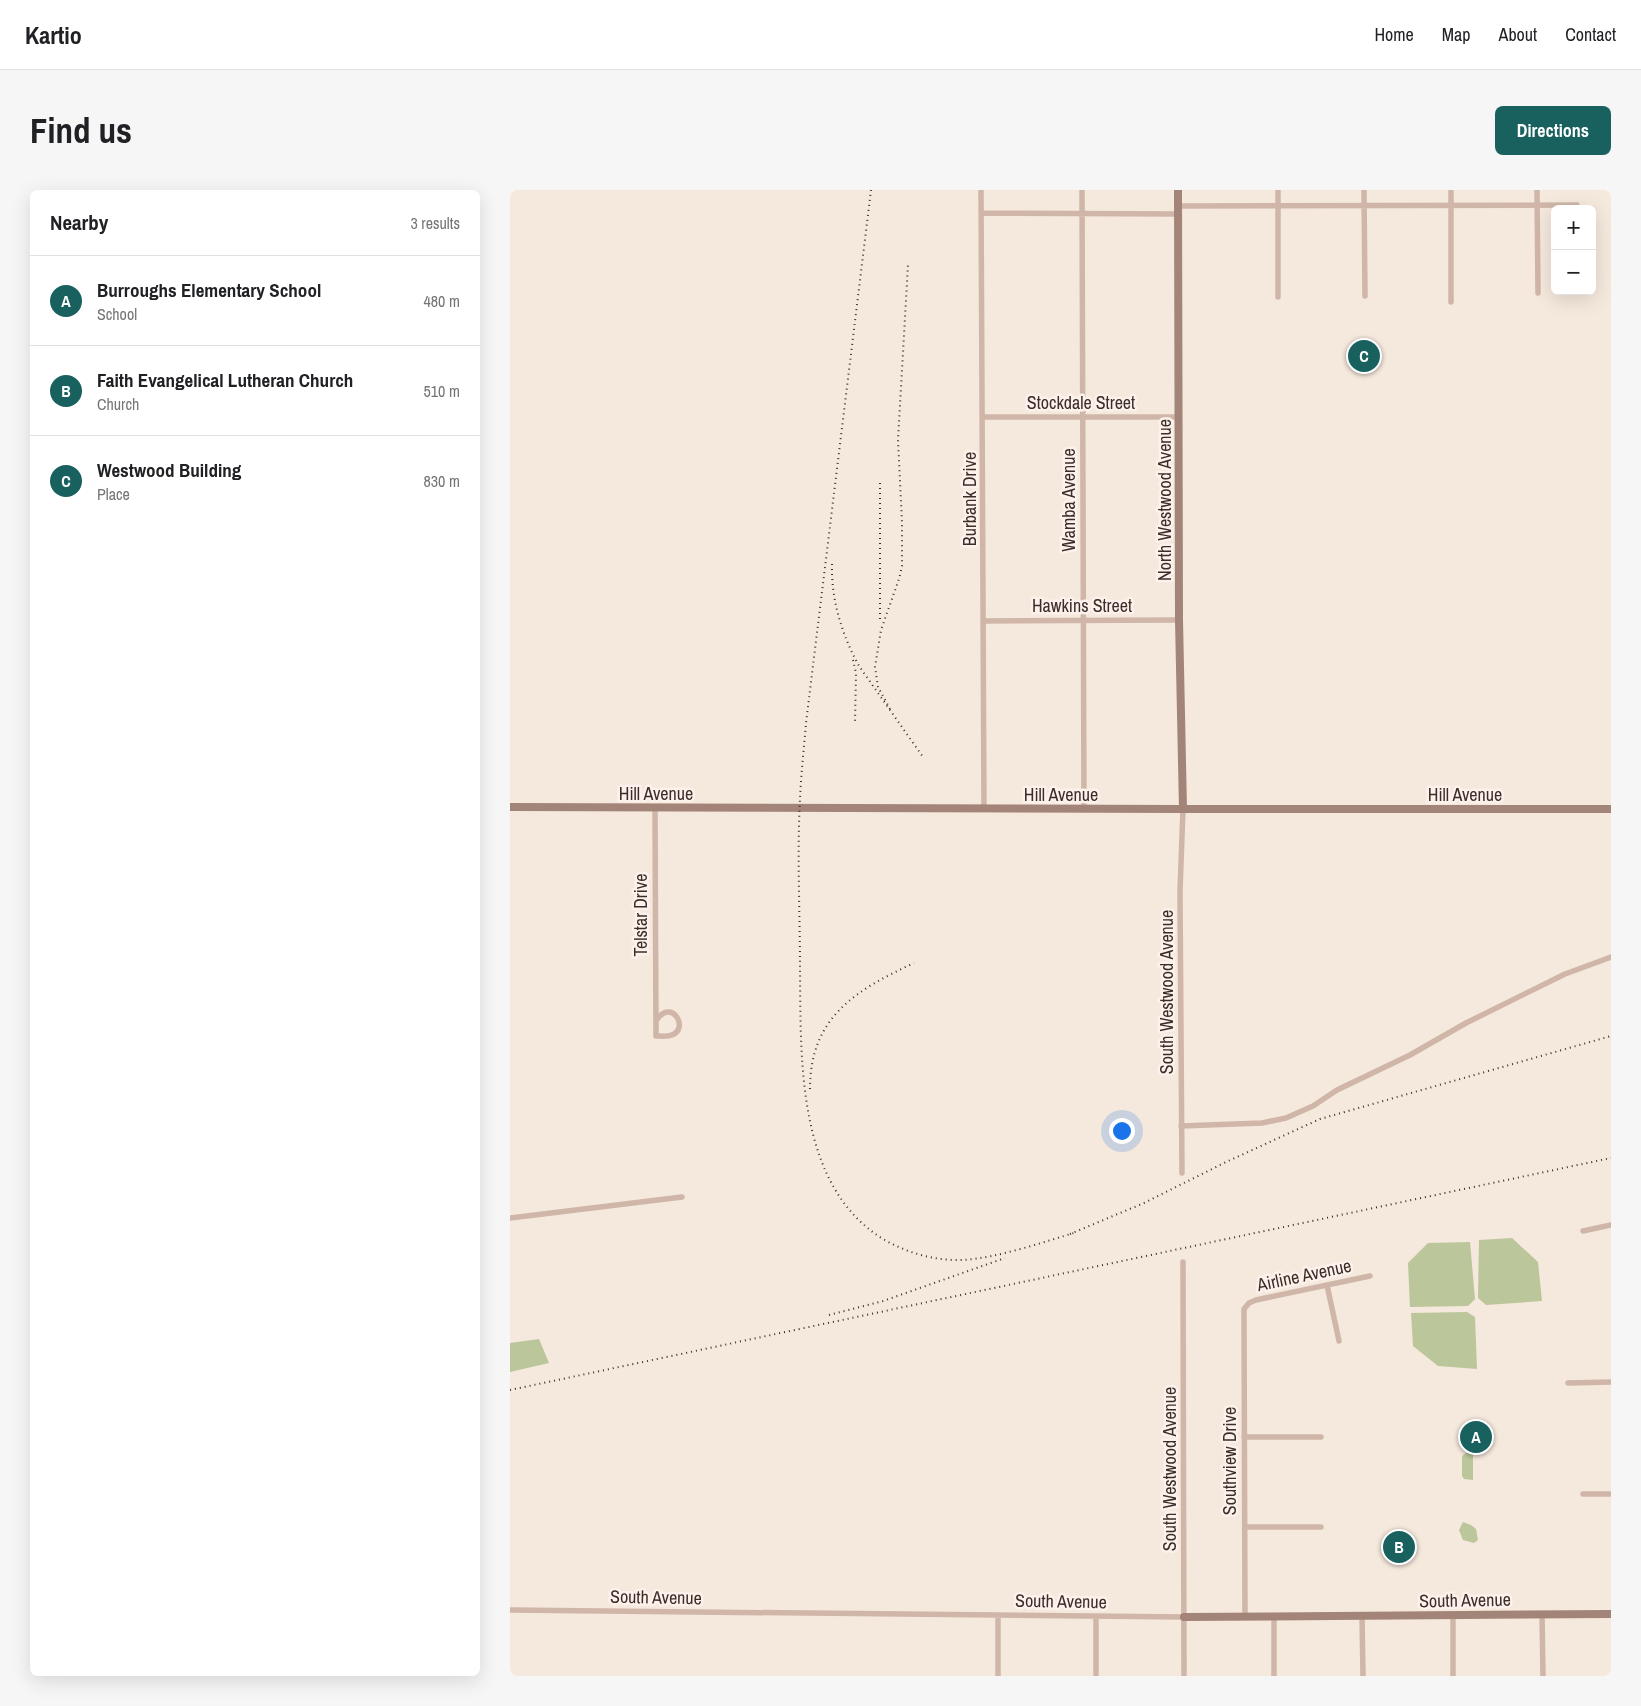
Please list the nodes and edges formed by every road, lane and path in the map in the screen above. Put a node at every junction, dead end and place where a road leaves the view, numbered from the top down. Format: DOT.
graph roads {
  1 [pos="981,190"];
  2 [pos="1082,190"];
  3 [pos="1178,190"];
  4 [pos="1278,190"];
  5 [pos="1364,190"];
  6 [pos="1451,190"];
  7 [pos="1537,190"];
  8 [pos="1451,205"];
  9 [pos="1537,205"];
  10 [pos="1551,205"];
  11 [pos="1278,206"];
  12 [pos="1364,206"];
  13 [pos="1178,210"];
  14 [pos="982,213"];
  15 [pos="1082,213"];
  16 [pos="1538,293"];
  17 [pos="1278,296"];
  18 [pos="1365,296"];
  19 [pos="1451,302"];
  20 [pos="983,417"];
  21 [pos="1179,417"];
  22 [pos="1083,418"];
  23 [pos="1084,620"];
  24 [pos="1180,620"];
  25 [pos="984,621"];
  26 [pos="510,807"];
  27 [pos="655,808"];
  28 [pos="984,808"];
  29 [pos="1084,809"];
  30 [pos="1611,809"];
  31 [pos="1183,810"];
  32 [pos="1611,956"];
  33 [pos="656,1022"];
  34 [pos="1181,1126"];
  35 [pos="1182,1174"];
  36 [pos="682,1197"];
  37 [pos="510,1218"];
  38 [pos="1611,1225"];
  39 [pos="1583,1231"];
  40 [pos="1183,1262"];
  41 [pos="1370,1276"];
  42 [pos="1327,1285"];
  43 [pos="1247,1306"];
  44 [pos="1339,1341"];
  45 [pos="1611,1382"];
  46 [pos="1568,1383"];
  47 [pos="1244,1437"];
  48 [pos="1321,1437"];
  49 [pos="1583,1494"];
  50 [pos="1611,1494"];
  51 [pos="1245,1527"];
  52 [pos="1321,1527"];
  53 [pos="510,1610"];
  54 [pos="1542,1614"];
  55 [pos="1611,1614"];
  56 [pos="998,1615"];
  57 [pos="1096,1616"];
  58 [pos="1245,1616"];
  59 [pos="1274,1616"];
  60 [pos="1362,1616"];
  61 [pos="1453,1616"];
  62 [pos="1184,1617"];
  63 [pos="998,1676"];
  64 [pos="1096,1676"];
  65 [pos="1184,1676"];
  66 [pos="1274,1676"];
  67 [pos="1363,1676"];
  68 [pos="1453,1676"];
  69 [pos="1543,1676"];
  1 -- 14 [label="street, Burbank Drive"];
  2 -- 15 [label="street, Wamba Avenue"];
  3 -- 13 [label="main road, North Westwood Avenue"];
  4 -- 11 [label="street"];
  5 -- 12 [label="street"];
  6 -- 8 [label="street"];
  7 -- 9 [label="street"];
  8 -- 9 [label="street"];
  8 -- 12 [label="street"];
  8 -- 19 [label="street"];
  9 -- 10 [label="street"];
  9 -- 16 [label="street"];
  11 -- 12 [label="street"];
  11 -- 13 [label="street"];
  11 -- 17 [label="street"];
  12 -- 18 [label="street"];
  13 -- 15 [label="street"];
  13 -- 21 [label="main road, North Westwood Avenue"];
  14 -- 15 [label="street"];
  14 -- 20 [label="street, Burbank Drive"];
  15 -- 22 [label="street, Wamba Avenue"];
  20 -- 22 [label="street, Stockdale Street"];
  20 -- 25 [label="street, Burbank Drive"];
  21 -- 22 [label="street, Stockdale Street"];
  21 -- 24 [label="main road, North Westwood Avenue"];
  22 -- 23 [label="street, Wamba Avenue"];
  23 -- 24 [label="street, Hawkins Street"];
  23 -- 25 [label="street, Hawkins Street"];
  23 -- 29 [label="street, Wamba Avenue"];
  24 -- 31 [label="main road, North Westwood Avenue"];
  25 -- 28 [label="street, Burbank Drive"];
  26 -- 27 [label="main road, Hill Avenue"];
  27 -- 28 [label="main road, Hill Avenue"];
  27 -- 33 [label="street, Telstar Drive"];
  28 -- 29 [label="main road, Hill Avenue"];
  29 -- 31 [label="main road, Hill Avenue"];
  30 -- 31 [label="main road, Hill Avenue"];
  31 -- 34 [label="street, South Westwood Avenue"];
  32 -- 34 [label="street"];
  33 -- 33 [label="street"];
  34 -- 35 [label="street, South Westwood Avenue"];
  36 -- 37 [label="street"];
  38 -- 39 [label="street"];
  40 -- 62 [label="street, South Westwood Avenue"];
  41 -- 42 [label="street, Airline Avenue"];
  42 -- 43 [label="street, Airline Avenue"];
  42 -- 44 [label="street"];
  43 -- 47 [label="street, Southview Drive"];
  45 -- 46 [label="street"];
  47 -- 48 [label="street"];
  47 -- 51 [label="street, Southview Drive"];
  49 -- 50 [label="street"];
  51 -- 52 [label="street"];
  51 -- 58 [label="street, Southview Drive"];
  53 -- 56 [label="street, South Avenue"];
  54 -- 55 [label="main road, South Avenue"];
  54 -- 61 [label="main road, South Avenue"];
  54 -- 69 [label="street"];
  56 -- 57 [label="street, South Avenue"];
  56 -- 63 [label="street"];
  57 -- 62 [label="street, South Avenue"];
  57 -- 64 [label="street"];
  58 -- 59 [label="main road, South Avenue"];
  58 -- 62 [label="main road, South Avenue"];
  59 -- 60 [label="main road, South Avenue"];
  59 -- 66 [label="street"];
  60 -- 61 [label="main road, South Avenue"];
  60 -- 67 [label="street"];
  61 -- 68 [label="street"];
  62 -- 65 [label="street, South Westwood Avenue"];
}
